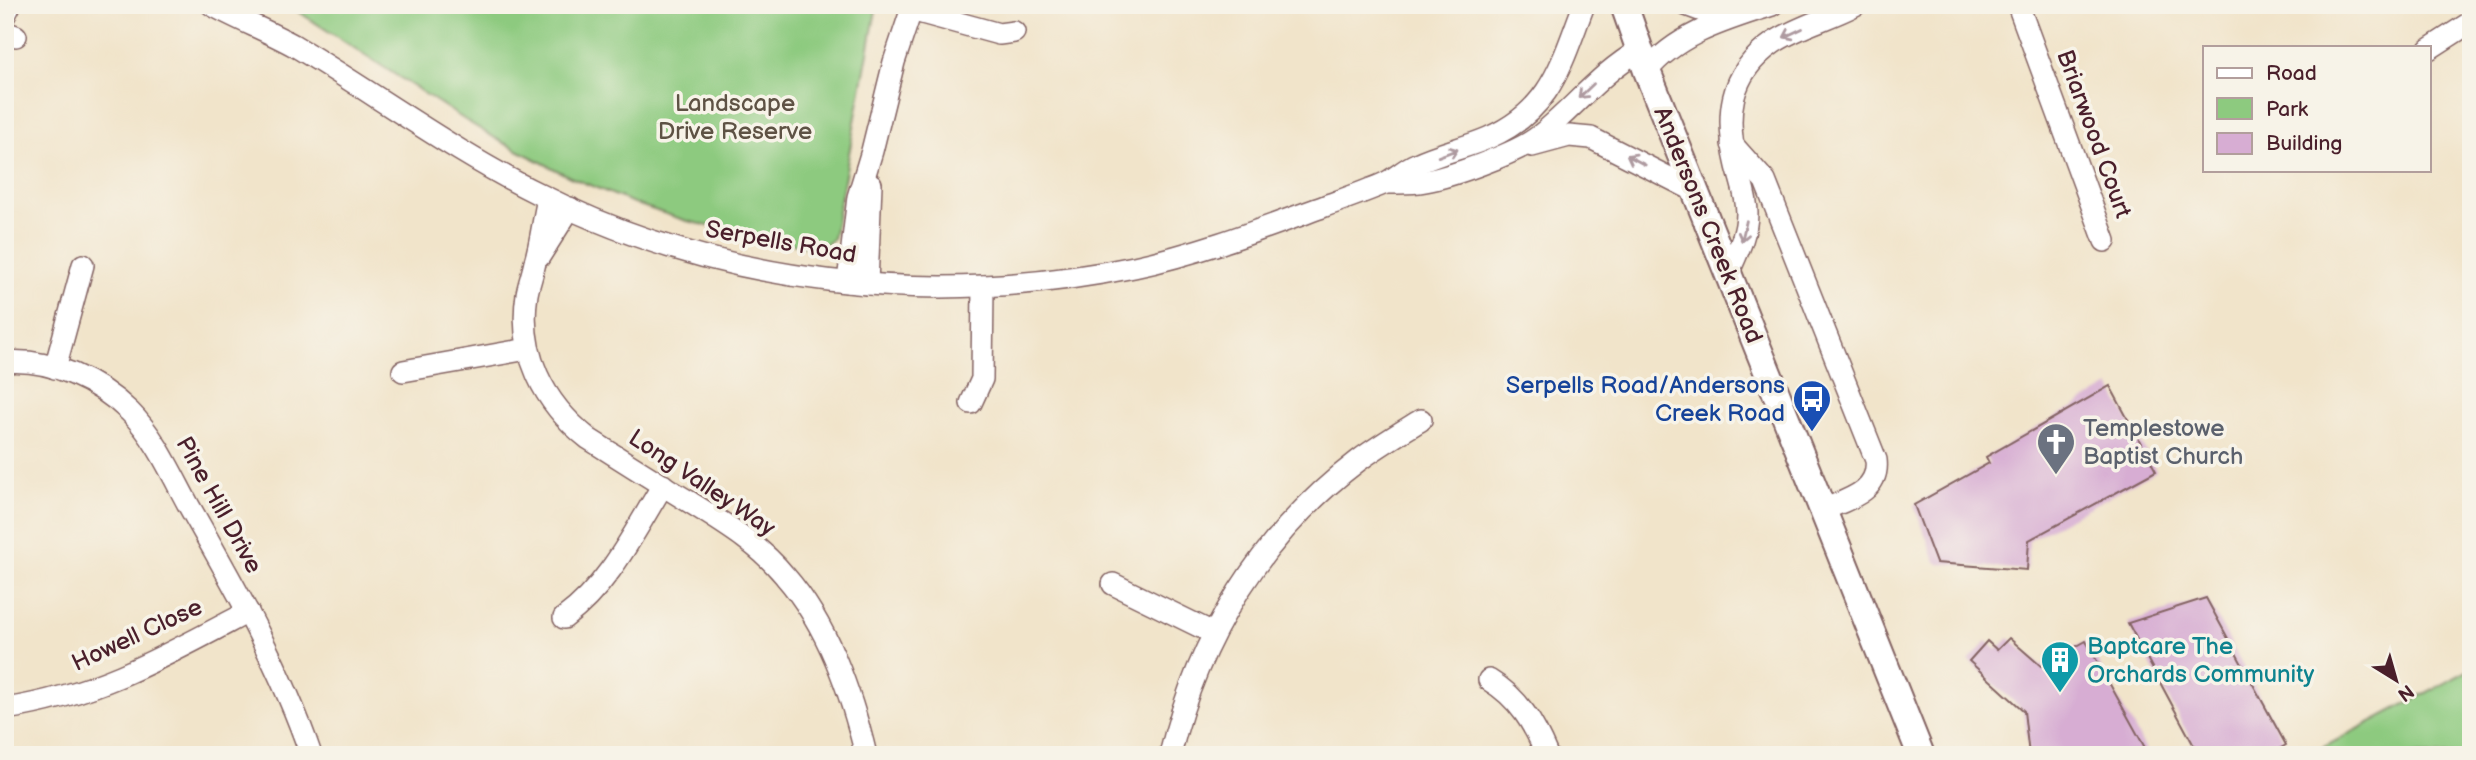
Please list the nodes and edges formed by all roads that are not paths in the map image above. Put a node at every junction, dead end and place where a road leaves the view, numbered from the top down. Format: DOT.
graph roads {
  1 [pos="10,5"];
  2 [pos="212,5"];
  3 [pos="1584,5"];
  4 [pos="1623,5"];
  5 [pos="1686,5"];
  6 [pos="1772,5"];
  7 [pos="1855,5"];
  8 [pos="2018,5"];
  9 [pos="912,8"];
  10 [pos="5,15"];
  11 [pos="1726,20"];
  12 [pos="2471,22"];
  13 [pos="1014,32"];
  14 [pos="2430,48"];
  15 [pos="1644,60"];
  16 [pos="1480,141"];
  17 [pos="1732,144"];
  18 [pos="1511,152"];
  19 [pos="1489,161"];
  20 [pos="1387,183"];
  21 [pos="1697,192"];
  22 [pos="548,199"];
  23 [pos="570,208"];
  24 [pos="2105,241"];
  25 [pos="536,261"];
  26 [pos="83,265"];
  27 [pos="1728,274"];
  28 [pos="857,283"];
  29 [pos="983,286"];
  30 [pos="527,349"];
  31 [pos="5,362"];
  32 [pos="55,368"];
  33 [pos="403,371"];
  34 [pos="971,404"];
  35 [pos="1421,420"];
  36 [pos="663,485"];
  37 [pos="1823,510"];
  38 [pos="1113,584"];
  39 [pos="248,612"];
  40 [pos="564,618"];
  41 [pos="1213,633"];
  42 [pos="1489,680"];
  43 [pos="5,709"];
  44 [pos="310,755"];
  45 [pos="866,755"];
  46 [pos="1170,755"];
  47 [pos="1547,755"];
  48 [pos="1921,755"];
  1 -- 10 [label="street"];
  2 -- 22 [label="street, Serpells Road"];
  3 -- 16 [label="street, Serpells Road"];
  4 -- 15 [label="main road, Andersons Creek Road"];
  5 -- 11 [label="street"];
  6 -- 11 [label="street, Serpells Road"];
  7 -- 17 [label="street, one-way"];
  8 -- 24 [label="street, Briarwood Court"];
  9 -- 13 [label="street"];
  9 -- 28 [label="street"];
  11 -- 15 [label="street, Serpells Road"];
  12 -- 14 [label="street"];
  15 -- 18 [label="street, Serpells Road, one-way"];
  15 -- 21 [label="main road, Andersons Creek Road"];
  16 -- 19 [label="street"];
  20 -- 16 [label="street, Serpells Road, one-way"];
  17 -- 27 [label="street, one-way"];
  17 -- 37 [label="street"];
  18 -- 19 [label="street, Serpells Road"];
  21 -- 18 [label="street, Serpells Road, one-way"];
  19 -- 20 [label="street, Serpells Road"];
  20 -- 29 [label="street, Serpells Road"];
  21 -- 27 [label="main road, Andersons Creek Road"];
  22 -- 23 [label="street, Serpells Road"];
  22 -- 25 [label="street, Long Valley Way"];
  23 -- 25 [label="street, Long Valley Way"];
  23 -- 28 [label="street, Serpells Road"];
  25 -- 30 [label="street, Long Valley Way"];
  26 -- 32 [label="street"];
  27 -- 37 [label="main road, Andersons Creek Road"];
  28 -- 29 [label="street, Serpells Road"];
  29 -- 34 [label="street"];
  30 -- 33 [label="street"];
  30 -- 36 [label="street, Long Valley Way"];
  31 -- 32 [label="street, Pine Hill Drive"];
  32 -- 39 [label="street, Pine Hill Drive"];
  35 -- 41 [label="street"];
  36 -- 40 [label="street"];
  36 -- 45 [label="street, Long Valley Way"];
  37 -- 48 [label="main road, Andersons Creek Road"];
  38 -- 41 [label="street"];
  39 -- 43 [label="street, Howell Close"];
  39 -- 44 [label="street, Pine Hill Drive"];
  41 -- 46 [label="street"];
  42 -- 47 [label="street"];
}
